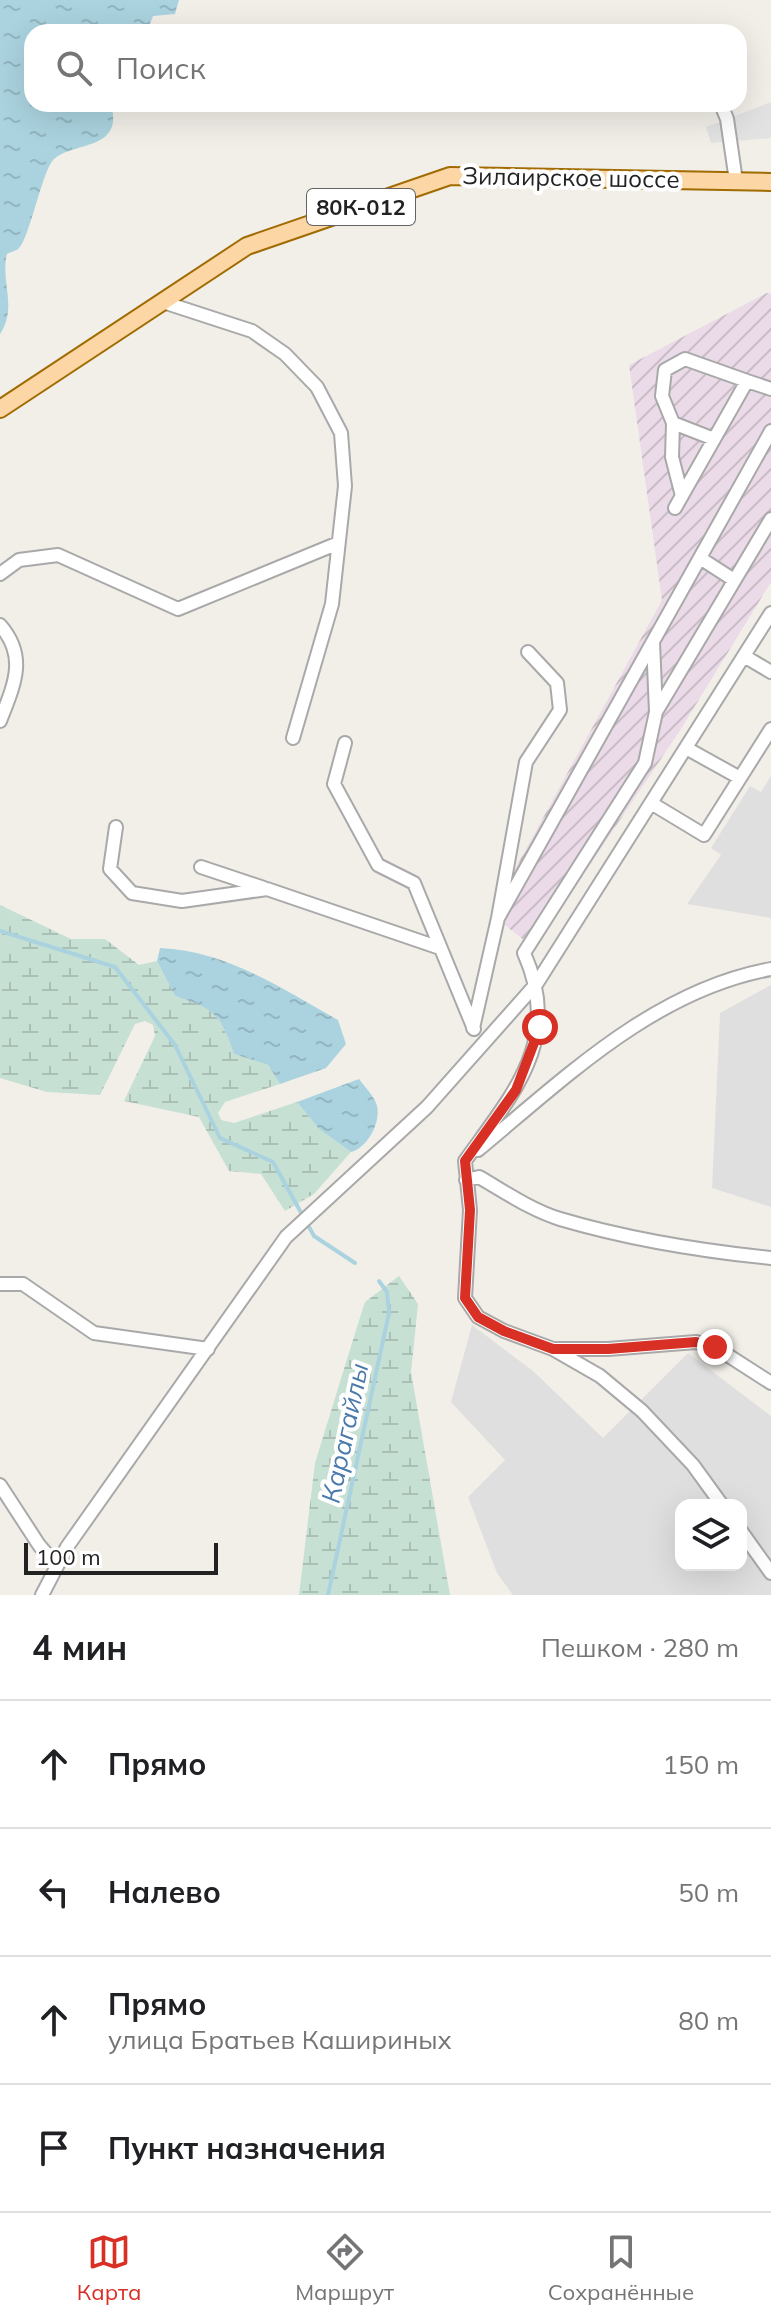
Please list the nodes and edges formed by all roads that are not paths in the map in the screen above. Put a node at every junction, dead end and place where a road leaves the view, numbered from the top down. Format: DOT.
graph roads {
  1 [pos="724,112"];
  2 [pos="736,181"];
  3 [pos="771,182"];
  4 [pos="163,302"];
  5 [pos="747,381"];
  6 [pos="771,389"];
  7 [pos="0,409"];
  8 [pos="673,423"];
  9 [pos="771,431"];
  10 [pos="714,439"];
  11 [pos="682,496"];
  12 [pos="675,508"];
  13 [pos="771,519"];
  14 [pos="336,544"];
  15 [pos="700,558"];
  16 [pos="0,574"];
  17 [pos="734,580"];
  18 [pos="771,613"];
  19 [pos="0,625"];
  20 [pos="653,642"];
  21 [pos="528,652"];
  22 [pos="744,656"];
  23 [pos="771,672"];
  24 [pos="656,712"];
  25 [pos="0,721"];
  26 [pos="771,729"];
  27 [pos="293,738"];
  28 [pos="345,743"];
  29 [pos="686,748"];
  30 [pos="740,778"];
  31 [pos="651,803"];
  32 [pos="116,827"];
  33 [pos="201,867"];
  34 [pos="267,889"];
  35 [pos="498,918"];
  36 [pos="440,948"];
  37 [pos="771,969"];
  38 [pos="537,983"];
  39 [pos="473,1028"];
  40 [pos="481,1046"];
  41 [pos="465,1161"];
  42 [pos="466,1180"];
  43 [pos="771,1258"];
  44 [pos="0,1284"];
  45 [pos="208,1349"];
  46 [pos="553,1349"];
  47 [pos="771,1383"];
  48 [pos="0,1485"];
  49 [pos="718,1499"];
  50 [pos="747,1539"];
  51 [pos="57,1566"];
  52 [pos="771,1573"];
  53 [pos="42,1595"];
  1 -- 2 [label="street"];
  2 -- 3 [label="main road, Зилаирское шоссе / 80К-012"];
  2 -- 4 [label="main road, Зилаирское шоссе / 80К-012"];
  4 -- 7 [label="main road, Зилаирское шоссе / 80К-012"];
  4 -- 14 [label="street"];
  5 -- 6 [label="street"];
  5 -- 8 [label="street"];
  5 -- 10 [label="street"];
  8 -- 10 [label="street"];
  8 -- 11 [label="street"];
  9 -- 15 [label="street"];
  10 -- 11 [label="street"];
  11 -- 12 [label="street"];
  13 -- 17 [label="street"];
  14 -- 16 [label="street"];
  14 -- 27 [label="street"];
  15 -- 17 [label="street"];
  15 -- 20 [label="street"];
  17 -- 24 [label="street"];
  18 -- 22 [label="street"];
  19 -- 25 [label="street"];
  20 -- 24 [label="street"];
  20 -- 35 [label="street"];
  21 -- 35 [label="street"];
  22 -- 23 [label="street"];
  22 -- 29 [label="street"];
  24 -- 38 [label="street"];
  26 -- 30 [label="street"];
  28 -- 36 [label="street"];
  29 -- 30 [label="street"];
  29 -- 31 [label="street"];
  30 -- 31 [label="street"];
  31 -- 38 [label="street"];
  32 -- 34 [label="street"];
  33 -- 34 [label="street"];
  34 -- 36 [label="street"];
  35 -- 39 [label="street"];
  36 -- 39 [label="street"];
  37 -- 41 [label="street"];
  38 -- 40 [label="street"];
  38 -- 41 [label="street"];
  39 -- 40 [label="street"];
  40 -- 45 [label="street"];
  41 -- 42 [label="street"];
  42 -- 43 [label="street"];
  42 -- 46 [label="street"];
  44 -- 45 [label="street"];
  45 -- 51 [label="street"];
  46 -- 47 [label="street"];
  46 -- 49 [label="street"];
  48 -- 51 [label="street"];
  50 -- 52 [label="street"];
  51 -- 53 [label="street"];
}
